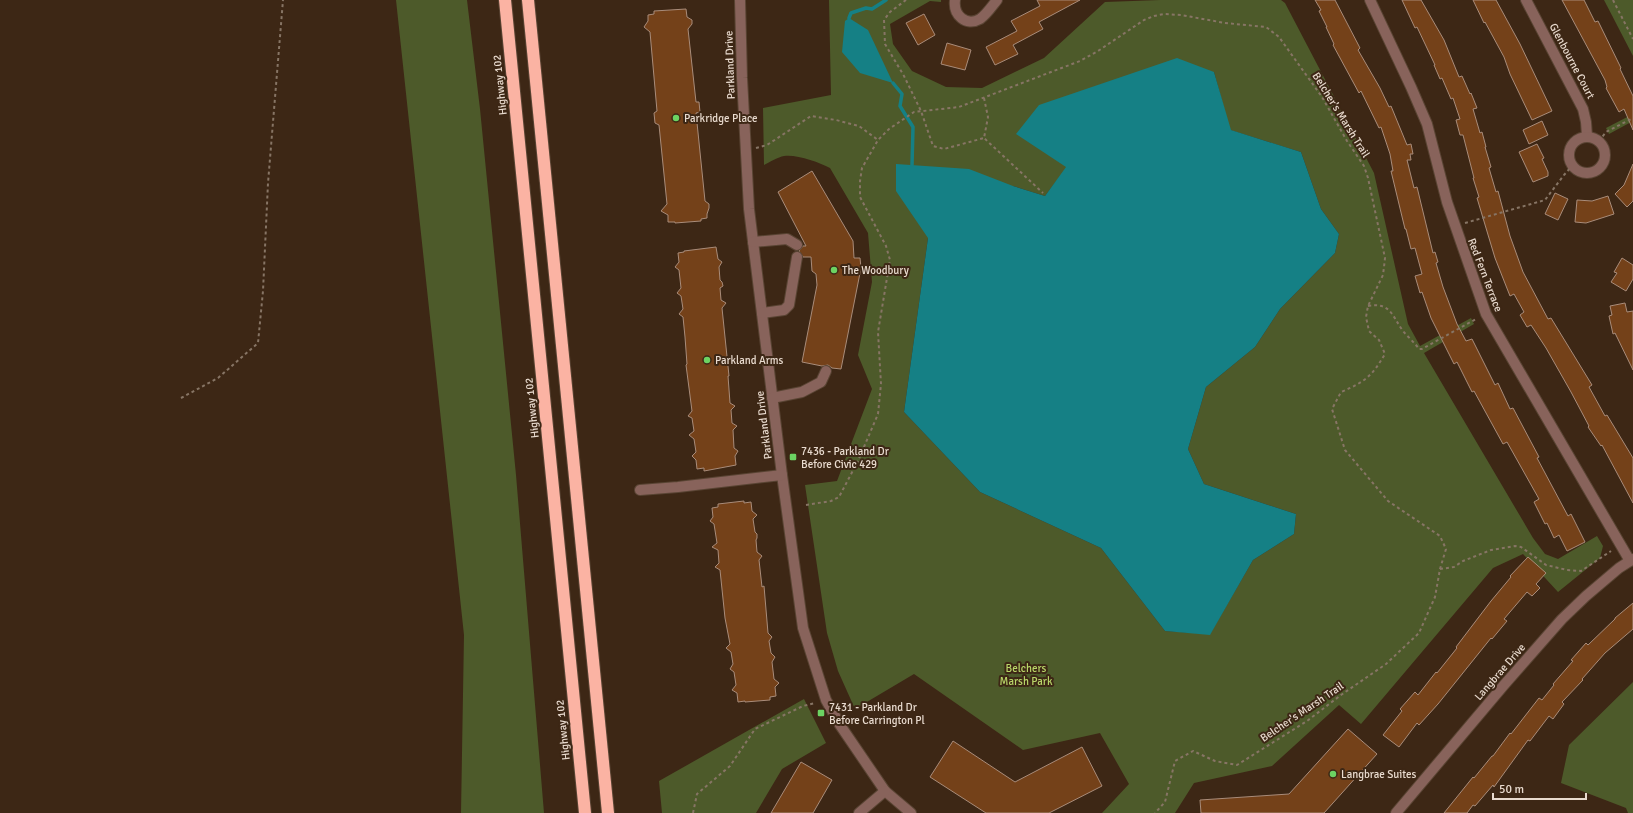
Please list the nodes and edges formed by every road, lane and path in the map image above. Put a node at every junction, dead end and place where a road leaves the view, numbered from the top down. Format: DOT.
graph roads {
  1 [pos="284,0"];
  2 [pos="505,0"];
  3 [pos="528,0"];
  4 [pos="740,0"];
  5 [pos="906,0"];
  6 [pos="955,0"];
  7 [pos="997,0"];
  8 [pos="1370,0"];
  9 [pos="1526,0"];
  10 [pos="1613,0"];
  11 [pos="1633,39"];
  12 [pos="984,98"];
  13 [pos="920,111"];
  14 [pos="1633,118"];
  15 [pos="1586,136"];
  16 [pos="984,138"];
  17 [pos="878,140"];
  18 [pos="1599,141"];
  19 [pos="746,151"];
  20 [pos="1572,166"];
  21 [pos="1043,193"];
  22 [pos="1477,220"];
  23 [pos="753,242"];
  24 [pos="797,245"];
  25 [pos="797,257"];
  26 [pos="1368,306"];
  27 [pos="762,313"];
  28 [pos="1486,314"];
  29 [pos="826,371"];
  30 [pos="181,398"];
  31 [pos="772,398"];
  32 [pos="782,475"];
  33 [pos="640,490"];
  34 [pos="806,505"];
  35 [pos="1621,545"];
  36 [pos="1632,560"];
  37 [pos="1440,570"];
  38 [pos="826,700"];
  39 [pos="884,791"];
  40 [pos="585,813"];
  41 [pos="608,813"];
  42 [pos="693,813"];
  43 [pos="859,813"];
  44 [pos="911,813"];
  45 [pos="1155,813"];
  46 [pos="1396,813"];
  1 -- 30 [label="path"];
  2 -- 40 [label="highway, Highway 102"];
  3 -- 41 [label="highway"];
  4 -- 19 [label="street, Parkland Drive"];
  5 -- 13 [label="path"];
  6 -- 7 [label="street"];
  8 -- 28 [label="street, Red Fern Terrace"];
  9 -- 15 [label="street, Glenbourne Court"];
  10 -- 11 [label="path"];
  12 -- 13 [label="path, Belcher's Marsh Trail"];
  12 -- 16 [label="path"];
  12 -- 26 [label="path, Belcher's Marsh Trail"];
  13 -- 16 [label="path"];
  13 -- 17 [label="path, Belcher's Marsh Trail"];
  14 -- 18 [label="path"];
  15 -- 18 [label="street"];
  15 -- 20 [label="street"];
  16 -- 21 [label="path"];
  17 -- 19 [label="path"];
  17 -- 34 [label="path, Belcher's Marsh Trail"];
  18 -- 20 [label="street"];
  19 -- 23 [label="street, Parkland Drive"];
  20 -- 22 [label="path"];
  23 -- 24 [label="street"];
  23 -- 27 [label="street, Parkland Drive"];
  25 -- 27 [label="street"];
  26 -- 28 [label="path"];
  26 -- 37 [label="path, Belcher's Marsh Trail"];
  27 -- 31 [label="street, Parkland Drive"];
  28 -- 35 [label="street, Red Fern Terrace"];
  29 -- 31 [label="street"];
  31 -- 32 [label="street, Parkland Drive"];
  32 -- 33 [label="street"];
  32 -- 38 [label="street, Parkland Drive"];
  35 -- 36 [label="street, Red Fern Terrace"];
  35 -- 37 [label="path"];
  36 -- 46 [label="street, Langbrae Drive"];
  37 -- 45 [label="path, Belcher's Marsh Trail"];
  38 -- 39 [label="street, Parkland Drive"];
  38 -- 42 [label="path"];
  39 -- 43 [label="street"];
  39 -- 44 [label="street, Parkland Drive"];
}
